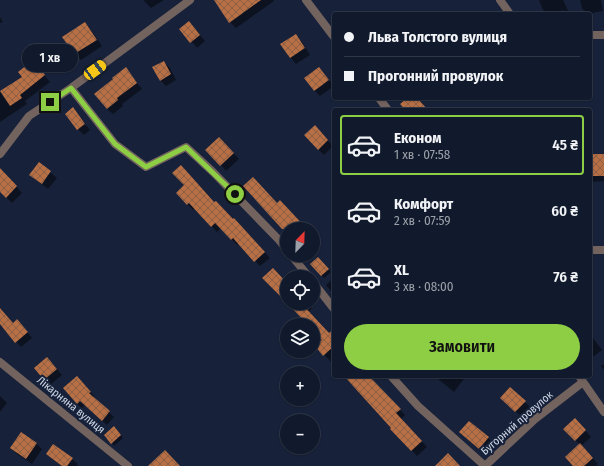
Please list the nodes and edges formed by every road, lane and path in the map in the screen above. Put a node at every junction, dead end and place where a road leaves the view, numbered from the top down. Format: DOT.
graph roads {
  1 [pos="190,0"];
  2 [pos="306,0"];
  3 [pos="500,0"];
  4 [pos="509,12"];
  5 [pos="331,28"];
  6 [pos="592,35"];
  7 [pos="604,35"];
  8 [pos="71,88"];
  9 [pos="0,154"];
  10 [pos="280,241"];
  11 [pos="592,250"];
  12 [pos="604,250"];
  13 [pos="297,262"];
  14 [pos="303,270"];
  15 [pos="320,291"];
  16 [pos="332,306"];
  17 [pos="0,362"];
  18 [pos="393,378"];
  19 [pos="581,379"];
  20 [pos="604,412"];
  21 [pos="128,466"];
  22 [pos="485,466"];
  1 -- 8 [label="street"];
  2 -- 5 [label="street"];
  3 -- 4 [label="street"];
  6 -- 7 [label="street"];
  8 -- 9 [label="street"];
  8 -- 10 [label="street"];
  11 -- 12 [label="street"];
  13 -- 14 [label="street"];
  15 -- 16 [label="street"];
  17 -- 21 [label="street, Лікарняна вулиця"];
  18 -- 22 [label="street"];
  19 -- 20 [label="street"];
  19 -- 22 [label="street, Бугорний провулок"];
}
